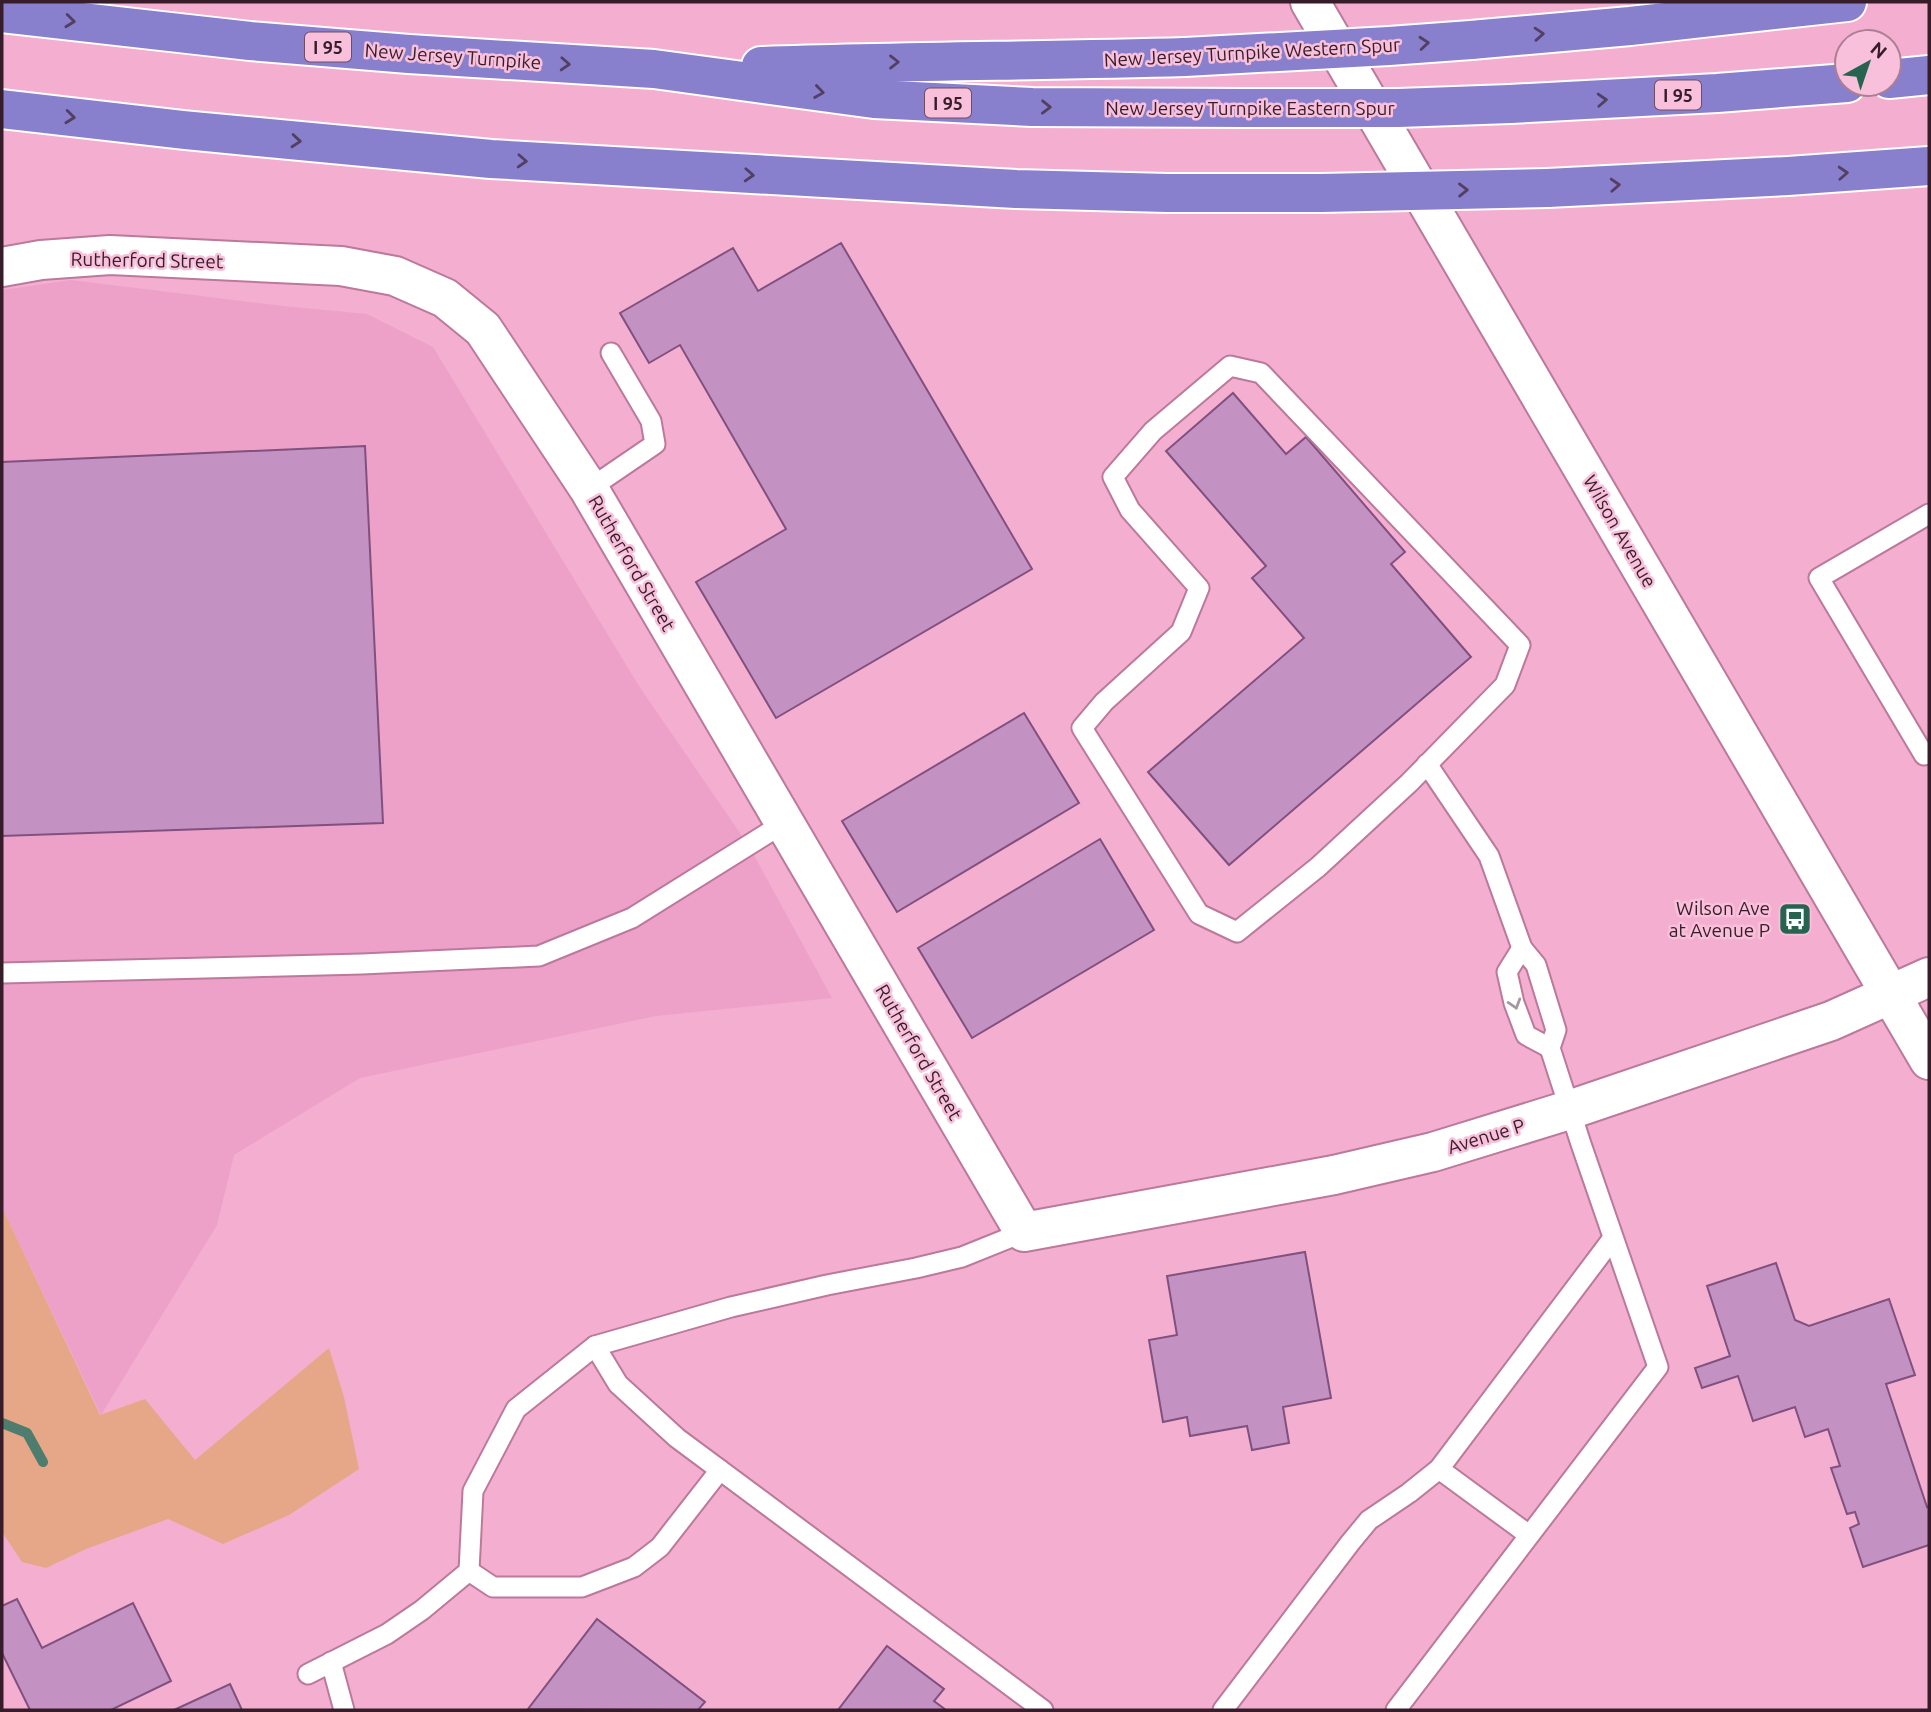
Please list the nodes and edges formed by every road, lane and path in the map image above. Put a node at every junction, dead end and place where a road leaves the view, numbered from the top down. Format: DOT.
graph roads {
  1 [pos="1310,2"];
  2 [pos="1847,2"];
  3 [pos="2,13"];
  4 [pos="654,69"];
  5 [pos="1929,75"];
  6 [pos="1903,78"];
  7 [pos="1833,84"];
  8 [pos="2,109"];
  9 [pos="1929,166"];
  10 [pos="2,267"];
  11 [pos="611,353"];
  12 [pos="589,489"];
  13 [pos="1929,514"];
  14 [pos="1929,752"];
  15 [pos="1427,764"];
  16 [pos="784,822"];
  17 [pos="1522,948"];
  18 [pos="2,973"];
  19 [pos="1929,977"];
  20 [pos="1891,995"];
  21 [pos="1550,1048"];
  22 [pos="1929,1060"];
  23 [pos="1569,1110"];
  24 [pos="1024,1232"];
  25 [pos="1613,1238"];
  26 [pos="595,1346"];
  27 [pos="1438,1469"];
  28 [pos="720,1470"];
  29 [pos="1529,1535"];
  30 [pos="469,1571"];
  31 [pos="331,1662"];
  32 [pos="308,1674"];
  33 [pos="344,1710"];
  34 [pos="1043,1710"];
  35 [pos="1223,1710"];
  36 [pos="1396,1710"];
  1 -- 20 [label="street, Wilson Avenue"];
  4 -- 2 [label="highway, New Jersey Turnpike Western Spur / I 95, one-way, bridge"];
  3 -- 4 [label="highway, New Jersey Turnpike / I 95, one-way"];
  4 -- 7 [label="highway, New Jersey Turnpike Eastern Spur / I 95, one-way, bridge"];
  5 -- 6 [label="highway"];
  8 -- 9 [label="highway, one-way, bridge"];
  10 -- 12 [label="street, Rutherford Street"];
  11 -- 12 [label="lane"];
  12 -- 16 [label="street, Rutherford Street"];
  13 -- 14 [label="lane"];
  15 -- 15 [label="lane"];
  15 -- 17 [label="lane"];
  16 -- 18 [label="lane"];
  16 -- 24 [label="street, Rutherford Street"];
  17 -- 21 [label="lane"];
  17 -- 21 [label="lane, one-way"];
  19 -- 20 [label="street, Avenue P"];
  20 -- 22 [label="street, Wilson Avenue"];
  20 -- 23 [label="street, Avenue P"];
  21 -- 23 [label="lane"];
  23 -- 24 [label="street, Avenue P"];
  23 -- 25 [label="lane"];
  24 -- 26 [label="lane"];
  25 -- 27 [label="lane"];
  25 -- 29 [label="lane"];
  26 -- 28 [label="lane"];
  26 -- 30 [label="lane"];
  27 -- 29 [label="lane"];
  27 -- 35 [label="lane"];
  28 -- 30 [label="lane"];
  28 -- 34 [label="lane"];
  29 -- 36 [label="lane"];
  30 -- 31 [label="lane"];
  31 -- 32 [label="lane"];
  31 -- 33 [label="lane"];
}
